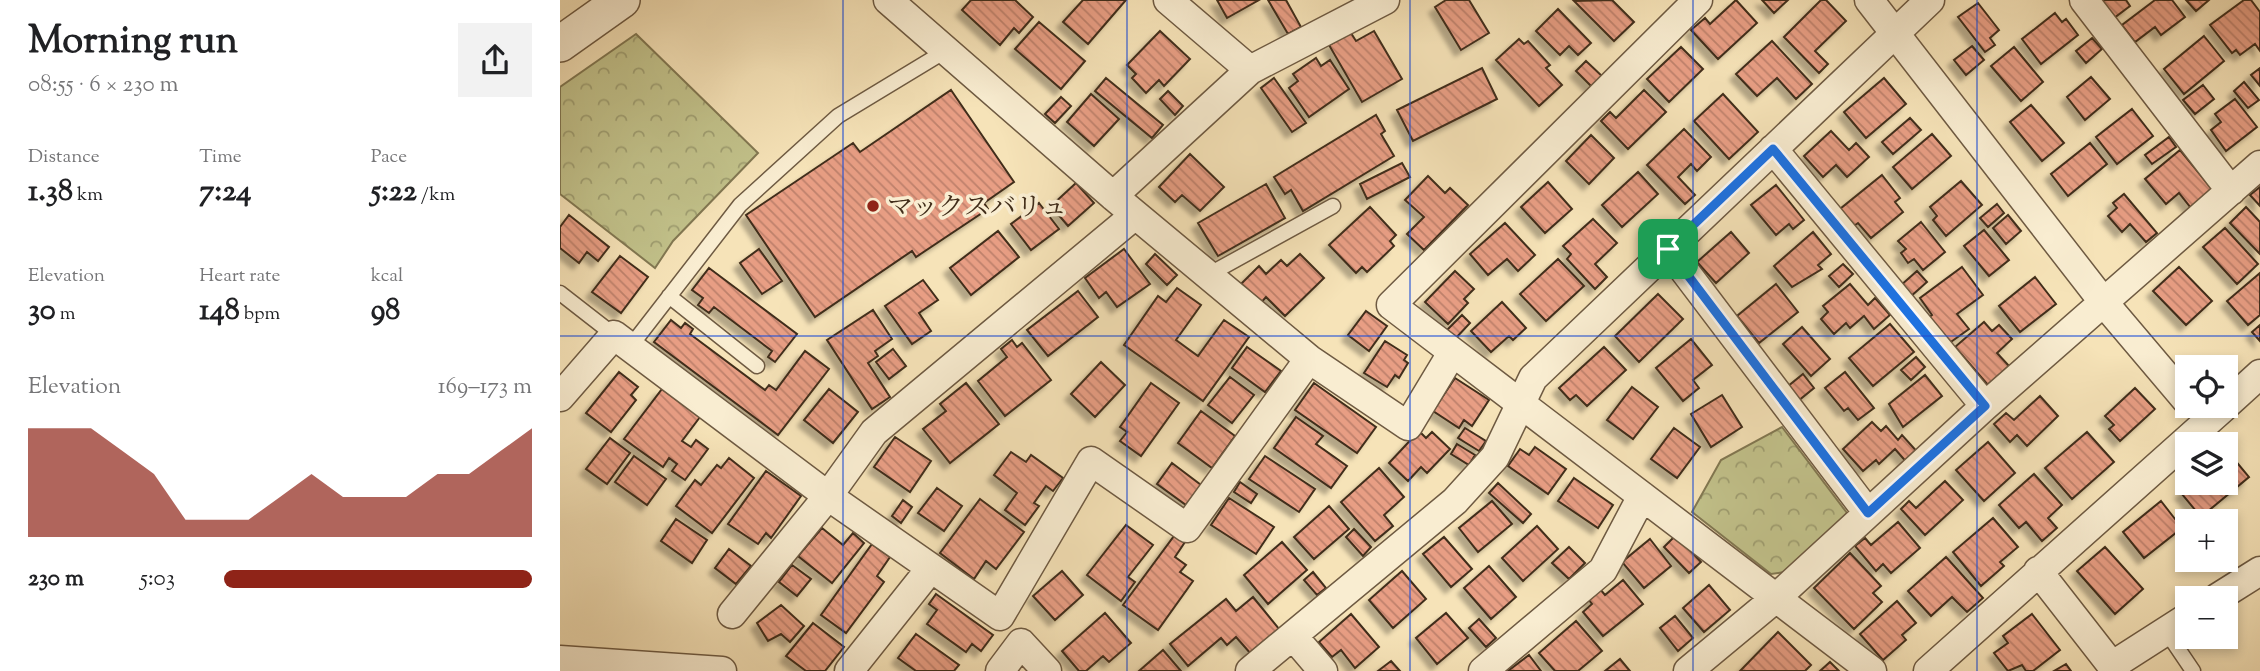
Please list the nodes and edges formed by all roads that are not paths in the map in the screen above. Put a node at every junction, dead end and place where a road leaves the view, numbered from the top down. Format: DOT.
graph roads {
  1 [pos="622,0"];
  2 [pos="888,0"];
  3 [pos="1168,0"];
  4 [pos="1385,0"];
  5 [pos="1698,0"];
  6 [pos="1869,0"];
  7 [pos="1930,0"];
  8 [pos="2084,0"];
  9 [pos="1895,32"];
  10 [pos="560,44"];
  11 [pos="947,50"];
  12 [pos="1250,70"];
  13 [pos="1773,149"];
  14 [pos="2260,165"];
  15 [pos="2231,191"];
  16 [pos="1113,196"];
  17 [pos="1333,206"];
  18 [pos="1135,215"];
  19 [pos="1668,249"];
  20 [pos="1208,275"];
  21 [pos="560,293"];
  22 [pos="669,296"];
  23 [pos="2105,304"];
  24 [pos="622,341"];
  25 [pos="1452,353"];
  26 [pos="1309,359"];
  27 [pos="757,366"];
  28 [pos="2260,374"];
  29 [pos="2175,376"];
  30 [pos="2238,389"];
  31 [pos="560,397"];
  32 [pos="1521,406"];
  33 [pos="1985,406"];
  34 [pos="2198,418"];
  35 [pos="828,496"];
  36 [pos="1643,496"];
  37 [pos="1868,513"];
  38 [pos="931,568"];
  39 [pos="2038,571"];
  40 [pos="2260,571"];
  41 [pos="2236,586"];
  42 [pos="1777,597"];
  43 [pos="732,614"];
  44 [pos="2175,625"];
  45 [pos="1293,636"];
  46 [pos="2186,649"];
  47 [pos="560,660"];
  48 [pos="2115,668"];
  49 [pos="722,671"];
  50 [pos="849,671"];
  51 [pos="1000,671"];
  52 [pos="1046,671"];
  53 [pos="1250,671"];
  54 [pos="1322,671"];
  55 [pos="1483,671"];
  56 [pos="1688,671"];
  57 [pos="1871,671"];
  58 [pos="1928,671"];
  59 [pos="2193,671"];
  1 -- 10 [label="street"];
  2 -- 11 [label="street"];
  3 -- 12 [label="street"];
  4 -- 12 [label="street"];
  5 -- 25 [label="street"];
  6 -- 9 [label="street"];
  7 -- 9 [label="street"];
  8 -- 15 [label="street"];
  9 -- 13 [label="street"];
  9 -- 23 [label="street"];
  11 -- 16 [label="street"];
  11 -- 22 [label="lane"];
  12 -- 16 [label="street"];
  13 -- 19 [label="street"];
  13 -- 33 [label="street"];
  14 -- 15 [label="street"];
  15 -- 23 [label="street"];
  16 -- 18 [label="street"];
  17 -- 20 [label="lane"];
  18 -- 20 [label="street"];
  18 -- 35 [label="street"];
  19 -- 32 [label="street"];
  19 -- 37 [label="street"];
  20 -- 26 [label="street"];
  21 -- 24 [label="lane"];
  22 -- 24 [label="lane"];
  22 -- 27 [label="lane"];
  23 -- 29 [label="street"];
  23 -- 33 [label="street"];
  24 -- 31 [label="street"];
  24 -- 35 [label="street"];
  25 -- 26 [label="street"];
  25 -- 32 [label="street"];
  26 -- 38 [label="street"];
  28 -- 30 [label="street"];
  32 -- 36 [label="street"];
  32 -- 45 [label="street"];
  33 -- 37 [label="street"];
  34 -- 39 [label="street"];
  35 -- 38 [label="street"];
  35 -- 43 [label="street"];
  36 -- 42 [label="street"];
  36 -- 55 [label="street"];
  37 -- 42 [label="street"];
  38 -- 50 [label="street"];
  39 -- 48 [label="street"];
  39 -- 58 [label="street"];
  40 -- 41 [label="street"];
  42 -- 56 [label="street"];
  42 -- 57 [label="street"];
  44 -- 48 [label="street"];
  45 -- 53 [label="street"];
  45 -- 54 [label="street"];
  46 -- 59 [label="lane"];
  47 -- 49 [label="street"];
  51 -- 52 [label="street"];
}
